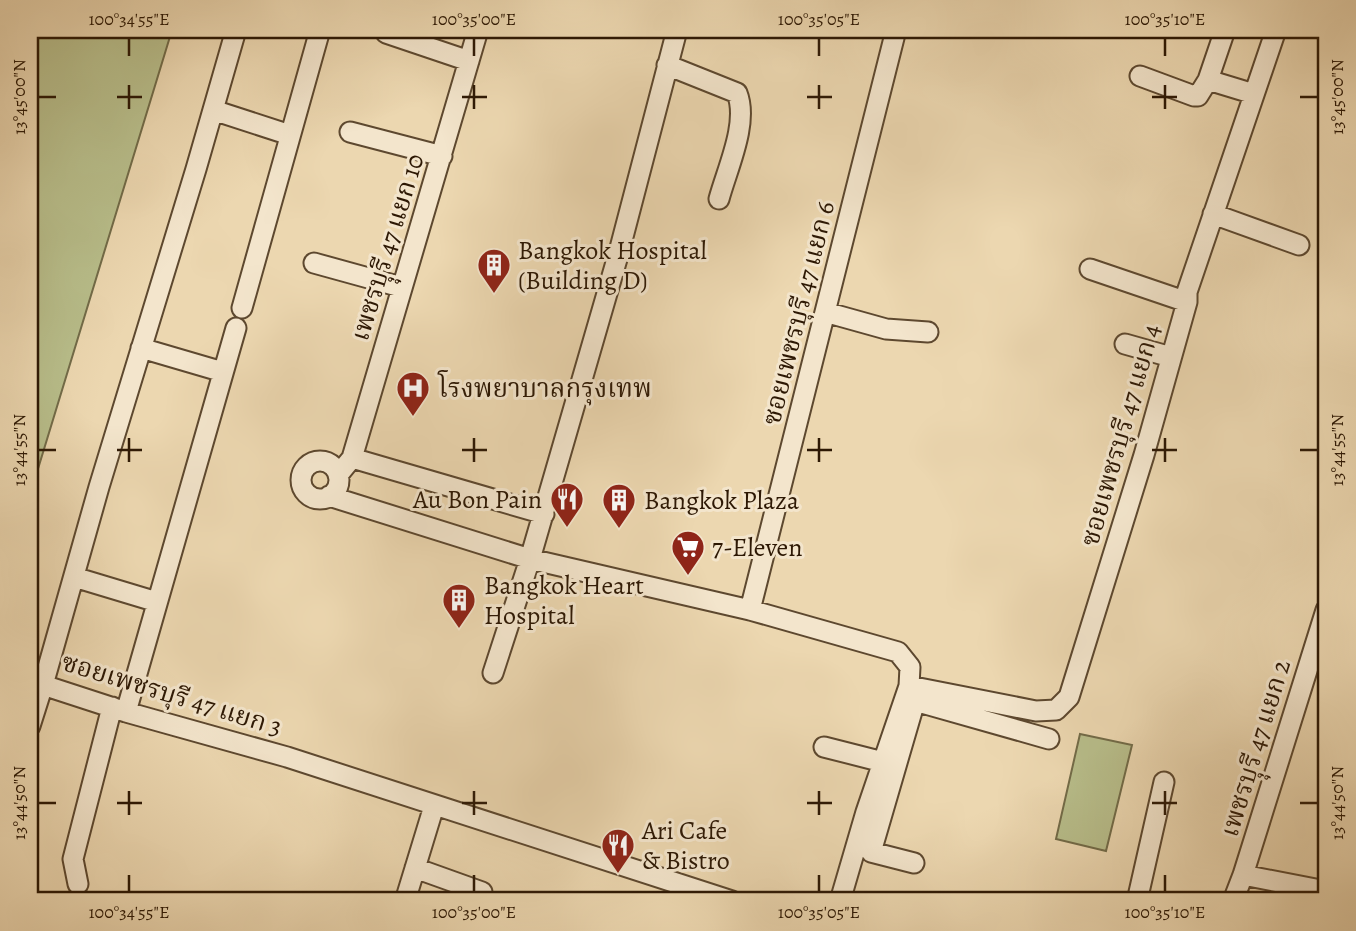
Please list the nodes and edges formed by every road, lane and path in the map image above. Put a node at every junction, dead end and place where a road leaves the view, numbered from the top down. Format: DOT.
graph roads {
  1 [pos="236,30"];
  2 [pos="320,30"];
  3 [pos="478,30"];
  4 [pos="677,30"];
  5 [pos="896,30"];
  6 [pos="1225,30"];
  7 [pos="1276,30"];
  8 [pos="386,33"];
  9 [pos="469,61"];
  10 [pos="667,65"];
  11 [pos="1140,76"];
  12 [pos="1208,80"];
  13 [pos="1254,94"];
  14 [pos="213,110"];
  15 [pos="350,132"];
  16 [pos="290,135"];
  17 [pos="442,156"];
  18 [pos="719,199"];
  19 [pos="1213,214"];
  20 [pos="1299,245"];
  21 [pos="314,263"];
  22 [pos="1090,270"];
  23 [pos="401,287"];
  24 [pos="1187,303"];
  25 [pos="242,308"];
  26 [pos="825,312"];
  27 [pos="236,328"];
  28 [pos="928,332"];
  29 [pos="1125,344"];
  30 [pos="141,348"];
  31 [pos="1171,357"];
  32 [pos="223,372"];
  33 [pos="352,458"];
  34 [pos="338,475"];
  35 [pos="329,496"];
  36 [pos="544,514"];
  37 [pos="530,559"];
  38 [pos="74,577"];
  39 [pos="157,602"];
  40 [pos="750,610"];
  41 [pos="1326,610"];
  42 [pos="493,673"];
  43 [pos="43,685"];
  44 [pos="909,686"];
  45 [pos="119,709"];
  46 [pos="30,726"];
  47 [pos="1049,739"];
  48 [pos="824,747"];
  49 [pos="886,769"];
  50 [pos="1164,782"];
  51 [pos="434,806"];
  52 [pos="914,863"];
  53 [pos="415,868"];
  54 [pos="1243,875"];
  55 [pos="78,884"];
  56 [pos="1326,891"];
  57 [pos="482,892"];
  58 [pos="405,901"];
  59 [pos="732,901"];
  60 [pos="840,901"];
  61 [pos="1137,901"];
  62 [pos="1233,901"];
  1 -- 14 [label="street, ซอยเพชรบุรี 47 แยก 3"];
  2 -- 16 [label="street"];
  3 -- 9 [label="street, เพชรบุุรี 47 แยก 10"];
  4 -- 10 [label="street"];
  5 -- 26 [label="street, ซอยเพชรบุรี 47 แยก 6"];
  6 -- 12 [label="street"];
  7 -- 13 [label="street, ซอยเพชรบุรี 47 แยก 4"];
  8 -- 9 [label="street"];
  9 -- 17 [label="street, เพชรบุุรี 47 แยก 10"];
  10 -- 18 [label="street"];
  10 -- 36 [label="street"];
  11 -- 12 [label="street"];
  12 -- 13 [label="street"];
  13 -- 19 [label="street, ซอยเพชรบุรี 47 แยก 4"];
  14 -- 16 [label="street"];
  14 -- 30 [label="street, ซอยเพชรบุรี 47 แยก 3"];
  15 -- 17 [label="street"];
  16 -- 25 [label="street"];
  17 -- 23 [label="street, เพชรบุุรี 47 แยก 10"];
  19 -- 20 [label="street"];
  19 -- 24 [label="street, ซอยเพชรบุรี 47 แยก 4"];
  21 -- 23 [label="street"];
  22 -- 24 [label="street"];
  23 -- 33 [label="street, เพชรบุุรี 47 แยก 10"];
  24 -- 31 [label="street, ซอยเพชรบุรี 47 แยก 4"];
  26 -- 28 [label="street"];
  26 -- 40 [label="street, ซอยเพชรบุรี 47 แยก 6"];
  27 -- 32 [label="street"];
  29 -- 31 [label="street"];
  30 -- 32 [label="street"];
  30 -- 38 [label="street, ซอยเพชรบุรี 47 แยก 3"];
  31 -- 44 [label="street, ซอยเพชรบุรี 47 แยก 4"];
  32 -- 39 [label="street"];
  33 -- 34 [label="street, เพชรบุุรี 47 แยก 10"];
  33 -- 36 [label="street"];
  34 -- 35 [label="street"];
  34 -- 35 [label="street"];
  35 -- 37 [label="street"];
  36 -- 37 [label="street"];
  37 -- 40 [label="street"];
  37 -- 42 [label="street"];
  38 -- 39 [label="street"];
  38 -- 43 [label="street, ซอยเพชรบุรี 47 แยก 3"];
  39 -- 45 [label="street"];
  40 -- 44 [label="street"];
  41 -- 54 [label="street, เพชรบุุรี 47 แยก 2"];
  43 -- 45 [label="street, ซอยเพชรบุรี 47 แยก 3"];
  43 -- 46 [label="street"];
  44 -- 49 [label="street"];
  45 -- 51 [label="street, ซอยเพชรบุรี 47 แยก 3"];
  45 -- 55 [label="street"];
  47 -- 49 [label="street"];
  48 -- 49 [label="street"];
  49 -- 52 [label="street"];
  49 -- 60 [label="street"];
  50 -- 61 [label="street"];
  51 -- 53 [label="street"];
  51 -- 59 [label="street, ซอยเพชรบุรี 47 แยก 3"];
  53 -- 57 [label="street"];
  53 -- 58 [label="street"];
  54 -- 56 [label="street"];
  54 -- 62 [label="street, เพชรบุุรี 47 แยก 2"];
}
